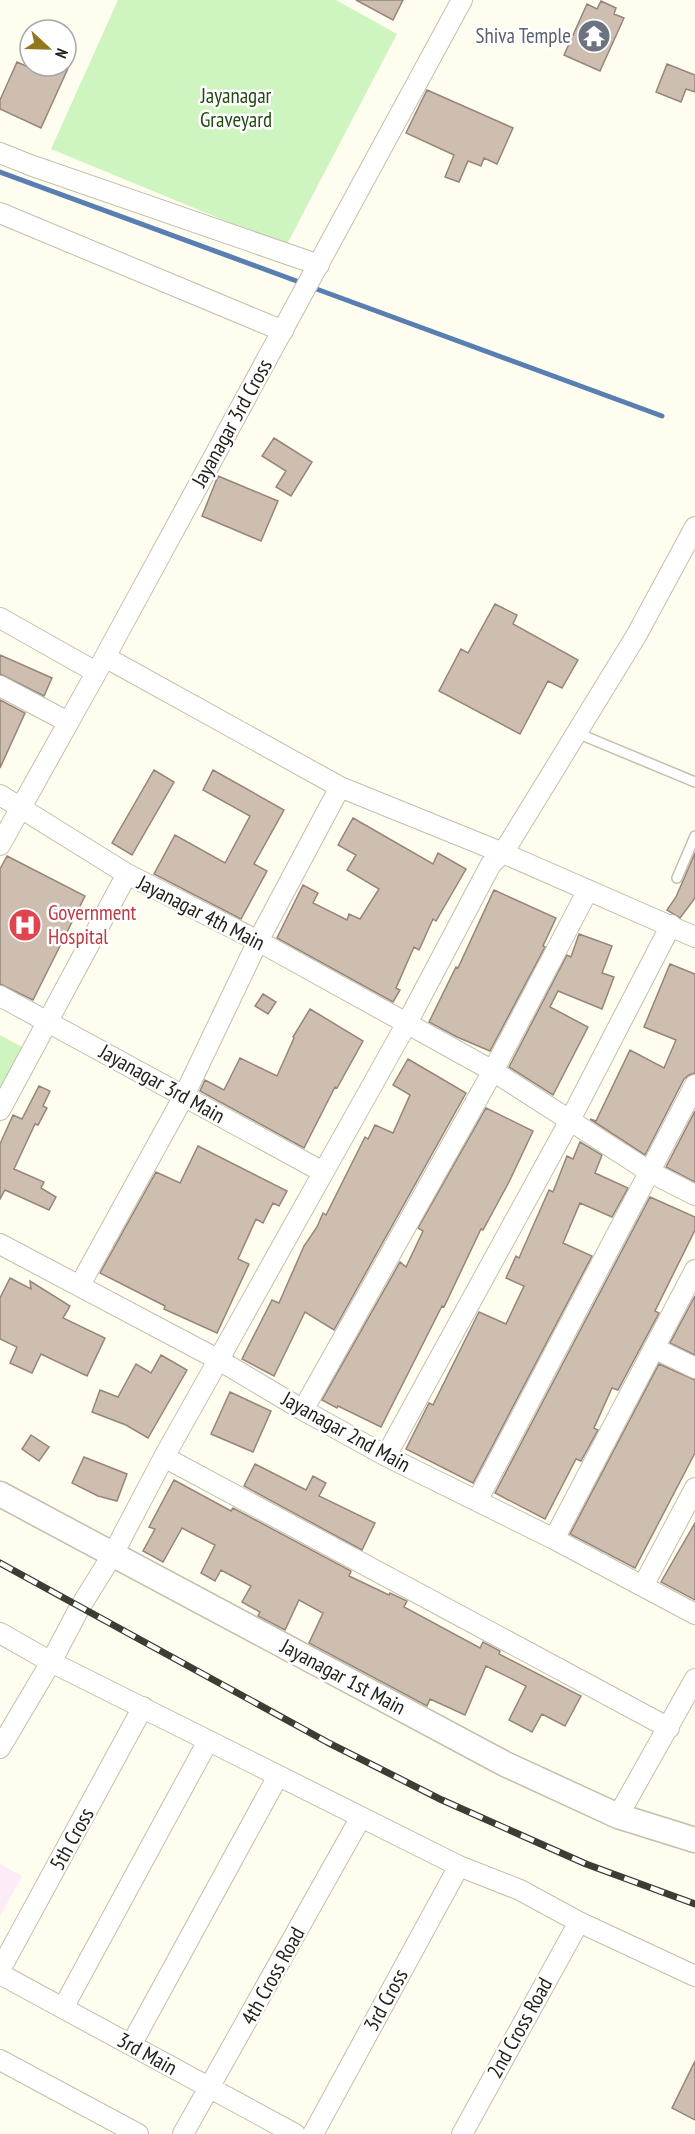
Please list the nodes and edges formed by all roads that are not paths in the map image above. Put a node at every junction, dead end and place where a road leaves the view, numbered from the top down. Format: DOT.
graph roads {
  1 [pos="462,0"];
  2 [pos="0,153"];
  3 [pos="0,213"];
  4 [pos="319,265"];
  5 [pos="283,331"];
  6 [pos="695,527"];
  7 [pos="0,618"];
  8 [pos="100,664"];
  9 [pos="0,686"];
  10 [pos="68,722"];
  11 [pos="577,733"];
  12 [pos="695,782"];
  13 [pos="340,787"];
  14 [pos="0,795"];
  15 [pos="21,806"];
  16 [pos="695,836"];
  17 [pos="0,845"];
  18 [pos="503,853"];
  19 [pos="127,874"];
  20 [pos="677,878"];
  21 [pos="588,890"];
  22 [pos="671,925"];
  23 [pos="695,937"];
  24 [pos="258,941"];
  25 [pos="0,996"];
  26 [pos="47,1021"];
  27 [pos="407,1023"];
  28 [pos="493,1071"];
  29 [pos="695,1085"];
  30 [pos="184,1096"];
  31 [pos="0,1110"];
  32 [pos="569,1122"];
  33 [pos="323,1172"];
  34 [pos="650,1172"];
  35 [pos="695,1196"];
  36 [pos="0,1244"];
  37 [pos="695,1270"];
  38 [pos="80,1285"];
  39 [pos="654,1348"];
  40 [pos="219,1360"];
  41 [pos="695,1368"];
  42 [pos="303,1410"];
  43 [pos="386,1456"];
  44 [pos="164,1457"];
  45 [pos="695,1488"];
  46 [pos="0,1494"];
  47 [pos="477,1501"];
  48 [pos="554,1539"];
  49 [pos="113,1554"];
  50 [pos="643,1586"];
  51 [pos="695,1614"];
  52 [pos="0,1633"];
  53 [pos="51,1662"];
  54 [pos="695,1679"];
  55 [pos="143,1707"];
  56 [pos="669,1728"];
  57 [pos="208,1741"];
  58 [pos="0,1748"];
  59 [pos="278,1776"];
  60 [pos="618,1816"];
  61 [pos="361,1817"];
  62 [pos="695,1840"];
  63 [pos="459,1866"];
  64 [pos="579,1922"];
  65 [pos="0,1972"];
  66 [pos="695,1976"];
  67 [pos="63,2008"];
  68 [pos="131,2045"];
  69 [pos="0,2060"];
  70 [pos="210,2089"];
  71 [pos="138,2134"];
  72 [pos="183,2134"];
  73 [pos="295,2134"];
  74 [pos="313,2134"];
  75 [pos="462,2134"];
  1 -- 4 [label="street, Jayanagar 3rd Cross"];
  2 -- 4 [label="street"];
  3 -- 5 [label="street"];
  4 -- 5 [label="street, Jayanagar 3rd Cross"];
  5 -- 8 [label="street, Jayanagar 3rd Cross"];
  6 -- 11 [label="street"];
  7 -- 8 [label="street"];
  8 -- 10 [label="street, Jayanagar 3rd Cross"];
  8 -- 13 [label="street"];
  9 -- 10 [label="street"];
  10 -- 15 [label="street, Jayanagar 3rd Cross"];
  11 -- 12 [label="lane"];
  11 -- 18 [label="street"];
  13 -- 18 [label="street"];
  13 -- 24 [label="street"];
  14 -- 15 [label="street, Jayanagar 4th Main"];
  15 -- 17 [label="street, Jayanagar 3rd Cross"];
  15 -- 19 [label="street, Jayanagar 4th Main"];
  16 -- 20 [label="lane"];
  18 -- 21 [label="street"];
  18 -- 27 [label="street"];
  19 -- 24 [label="street, Jayanagar 4th Main"];
  19 -- 26 [label="street"];
  21 -- 22 [label="street"];
  21 -- 28 [label="street"];
  22 -- 23 [label="street"];
  22 -- 32 [label="street"];
  24 -- 27 [label="street, Jayanagar 4th Main"];
  24 -- 30 [label="street"];
  25 -- 26 [label="street, Jayanagar 3rd Main"];
  26 -- 30 [label="street, Jayanagar 3rd Main"];
  26 -- 31 [label="street"];
  27 -- 28 [label="street, Jayanagar 4th Main"];
  27 -- 33 [label="street"];
  28 -- 32 [label="street, Jayanagar 4th Main"];
  28 -- 42 [label="street"];
  29 -- 34 [label="street"];
  30 -- 33 [label="street, Jayanagar 3rd Main"];
  30 -- 38 [label="street"];
  32 -- 34 [label="street, Jayanagar 4th Main"];
  32 -- 43 [label="street"];
  33 -- 40 [label="street"];
  34 -- 35 [label="street, Jayanagar 4th Main"];
  34 -- 47 [label="street"];
  36 -- 38 [label="street, Jayanagar 2nd Main"];
  37 -- 39 [label="street"];
  38 -- 40 [label="street, Jayanagar 2nd Main"];
  39 -- 41 [label="street"];
  39 -- 48 [label="street"];
  40 -- 42 [label="street, Jayanagar 2nd Main"];
  40 -- 44 [label="street"];
  42 -- 43 [label="street, Jayanagar 2nd Main"];
  43 -- 47 [label="street, Jayanagar 2nd Main"];
  44 -- 49 [label="street"];
  44 -- 56 [label="street"];
  45 -- 50 [label="street"];
  46 -- 49 [label="street, Jayanagar 1st Main"];
  47 -- 48 [label="street, Jayanagar 2nd Main"];
  48 -- 50 [label="street, Jayanagar 2nd Main"];
  49 -- 53 [label="street"];
  49 -- 60 [label="street, Jayanagar 1st Main"];
  50 -- 51 [label="street, Jayanagar 2nd Main"];
  52 -- 53 [label="street"];
  53 -- 55 [label="street"];
  53 -- 58 [label="street"];
  54 -- 56 [label="street"];
  55 -- 57 [label="street"];
  55 -- 65 [label="street, 5th Cross"];
  56 -- 60 [label="street"];
  57 -- 59 [label="street"];
  57 -- 67 [label="street"];
  59 -- 61 [label="street"];
  59 -- 68 [label="street"];
  60 -- 62 [label="street, Jayanagar 1st Main"];
  61 -- 63 [label="street"];
  61 -- 70 [label="street, 4th Cross Road"];
  63 -- 64 [label="street"];
  63 -- 74 [label="street, 3rd Cross"];
  64 -- 66 [label="street"];
  64 -- 75 [label="street, 2nd Cross Road"];
  65 -- 67 [label="street, 3rd Main"];
  67 -- 68 [label="street, 3rd Main"];
  68 -- 70 [label="street, 3rd Main"];
  69 -- 71 [label="street"];
  70 -- 72 [label="street, 4th Cross Road"];
  70 -- 73 [label="street, 3rd Main"];
}
